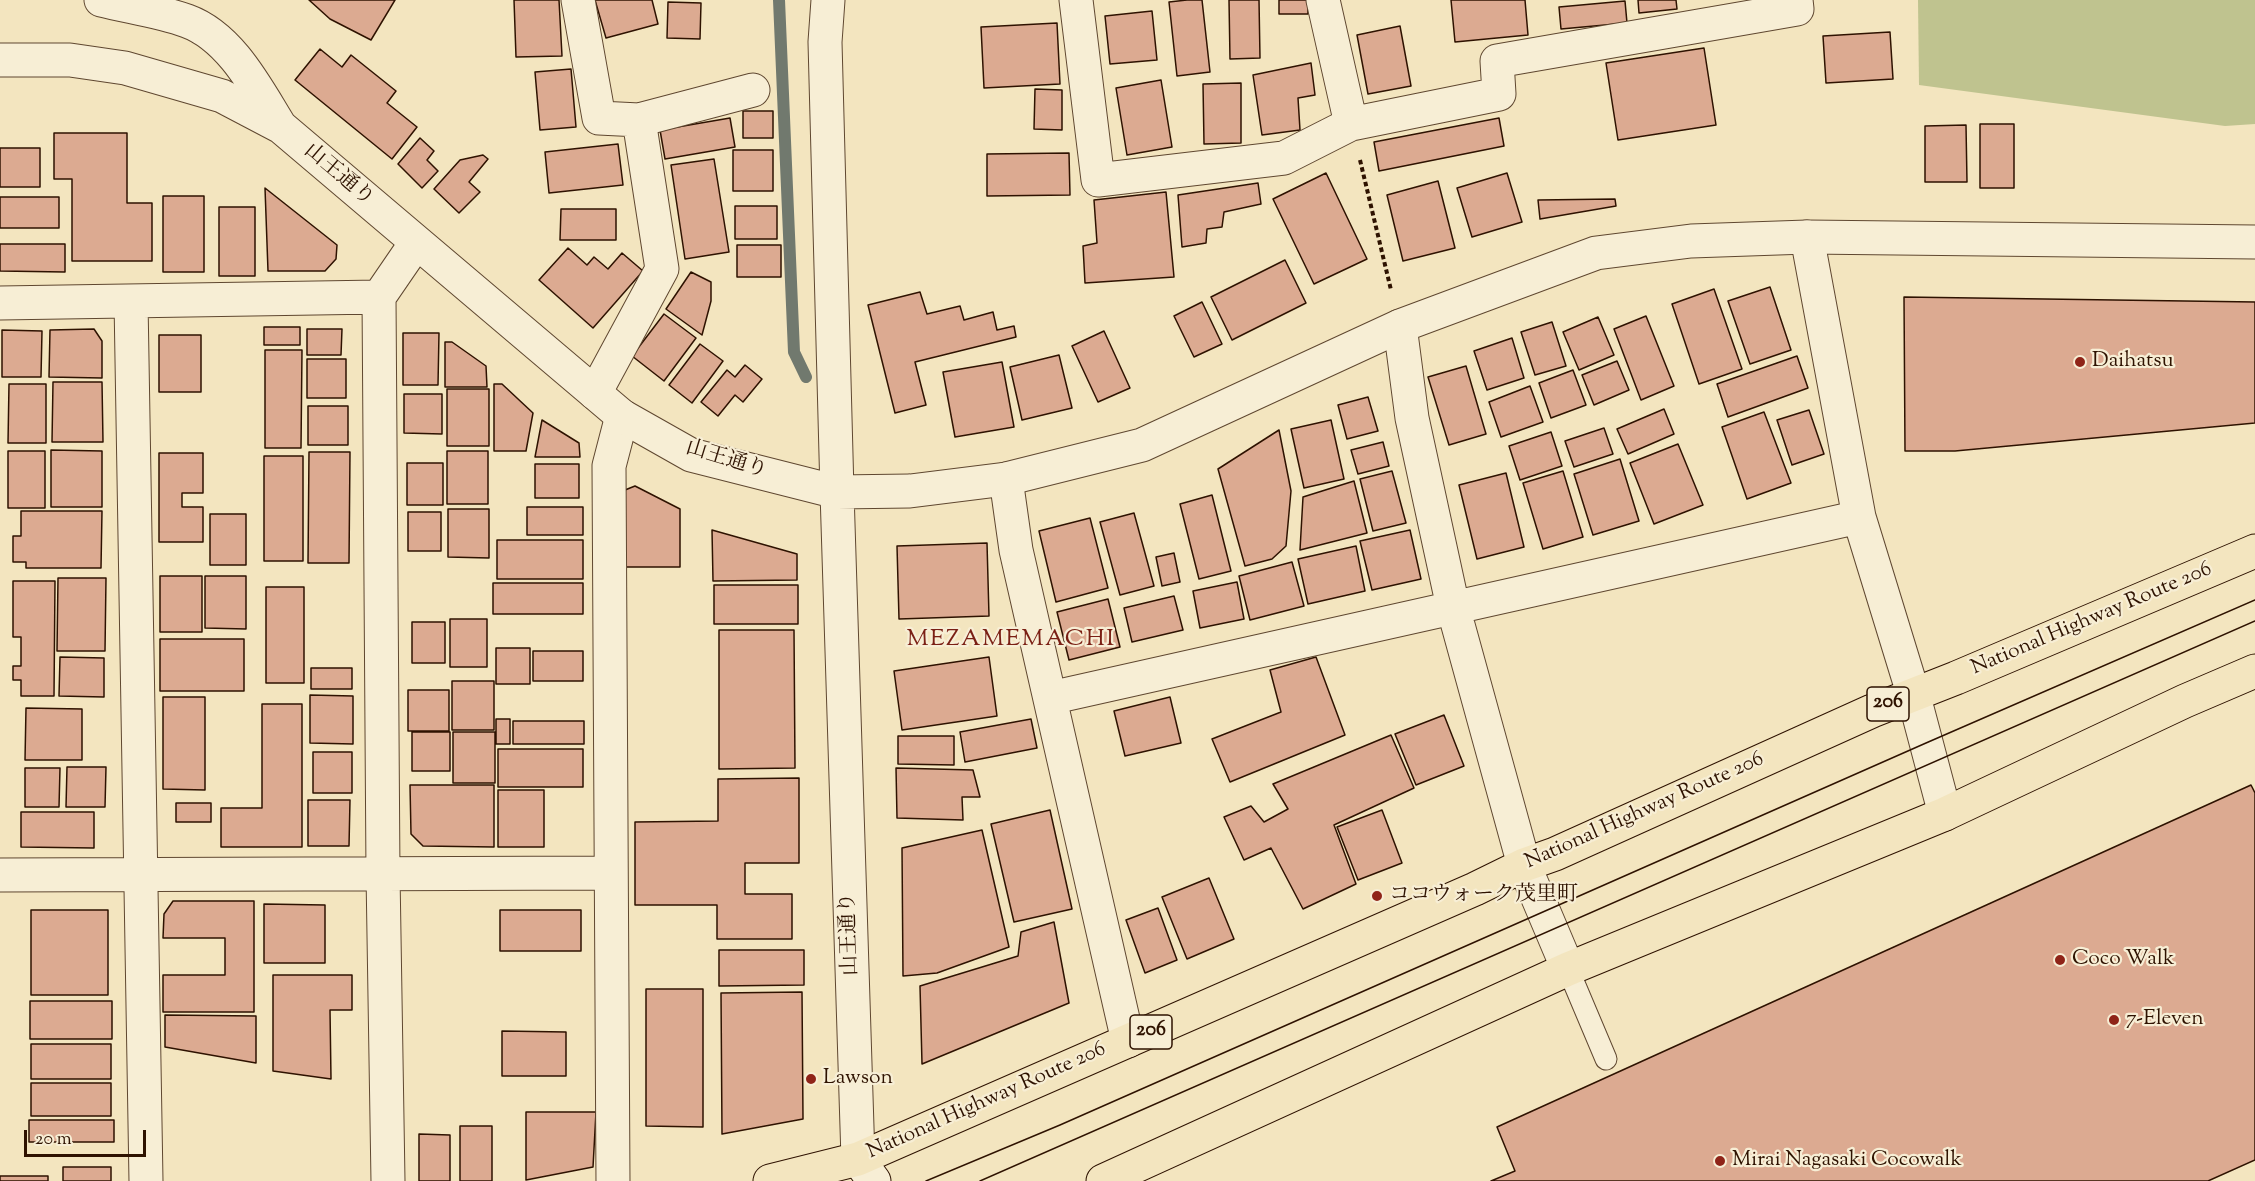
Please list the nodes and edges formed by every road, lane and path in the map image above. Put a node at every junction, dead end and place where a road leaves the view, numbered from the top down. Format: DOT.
graph roads {
  1 [pos="101,0"];
  2 [pos="578,0"];
  3 [pos="828,0"];
  4 [pos="1076,0"];
  5 [pos="1323,0"];
  6 [pos="1796,0"];
  7 [pos="0,60"];
  8 [pos="753,90"];
  9 [pos="639,120"];
  10 [pos="1351,124"];
  11 [pos="281,127"];
  12 [pos="1807,237"];
  13 [pos="2255,242"];
  14 [pos="417,243"];
  15 [pos="379,297"];
  16 [pos="131,301"];
  17 [pos="0,303"];
  18 [pos="1400,326"];
  19 [pos="595,393"];
  20 [pos="622,416"];
  21 [pos="1006,479"];
  22 [pos="837,492"];
  23 [pos="1860,517"];
  24 [pos="2255,551"];
  25 [pos="1453,607"];
  26 [pos="2255,671"];
  27 [pos="1913,693"];
  28 [pos="1050,698"];
  29 [pos="1945,814"];
  30 [pos="1524,865"];
  31 [pos="610,873"];
  32 [pos="383,874"];
  33 [pos="0,876"];
  34 [pos="140,876"];
  35 [pos="1568,969"];
  36 [pos="1128,1041"];
  37 [pos="1606,1059"];
  38 [pos="864,1174"];
  39 [pos="146,1181"];
  40 [pos="388,1181"];
  41 [pos="613,1181"];
  42 [pos="770,1181"];
  43 [pos="1103,1181"];
  1 -- 11 [label="street"];
  2 -- 9 [label="street"];
  3 -- 22 [label="street"];
  4 -- 10 [label="street"];
  5 -- 10 [label="street"];
  6 -- 10 [label="street"];
  7 -- 11 [label="street, 山王通り"];
  8 -- 9 [label="street"];
  9 -- 19 [label="street"];
  10 -- 18 [label="path"];
  11 -- 14 [label="street, 山王通り"];
  12 -- 13 [label="street"];
  12 -- 18 [label="street"];
  12 -- 23 [label="street"];
  14 -- 15 [label="street"];
  14 -- 19 [label="street, 山王通り"];
  15 -- 16 [label="street"];
  15 -- 32 [label="street"];
  16 -- 17 [label="street"];
  16 -- 34 [label="street"];
  18 -- 21 [label="street"];
  18 -- 25 [label="street"];
  19 -- 20 [label="street, 山王通り"];
  20 -- 22 [label="street, 山王通り"];
  20 -- 31 [label="street"];
  21 -- 22 [label="street"];
  21 -- 28 [label="street"];
  22 -- 38 [label="street, 山王通り"];
  23 -- 25 [label="street"];
  23 -- 27 [label="street"];
  24 -- 27 [label="highway, National Highway Route 206 / 206"];
  25 -- 28 [label="street"];
  25 -- 30 [label="street"];
  26 -- 29 [label="highway"];
  27 -- 29 [label="street"];
  27 -- 30 [label="highway, National Highway Route 206 / 206"];
  28 -- 36 [label="street"];
  29 -- 35 [label="highway"];
  30 -- 35 [label="street"];
  30 -- 36 [label="highway, National Highway Route 206 / 206"];
  31 -- 32 [label="street"];
  31 -- 41 [label="street"];
  32 -- 34 [label="street"];
  32 -- 40 [label="street"];
  33 -- 34 [label="street"];
  34 -- 39 [label="street"];
  35 -- 37 [label="lane"];
  35 -- 43 [label="highway"];
  36 -- 38 [label="highway, National Highway Route 206 / 206"];
  38 -- 42 [label="highway, National Highway Route 206 / 206"];
}
